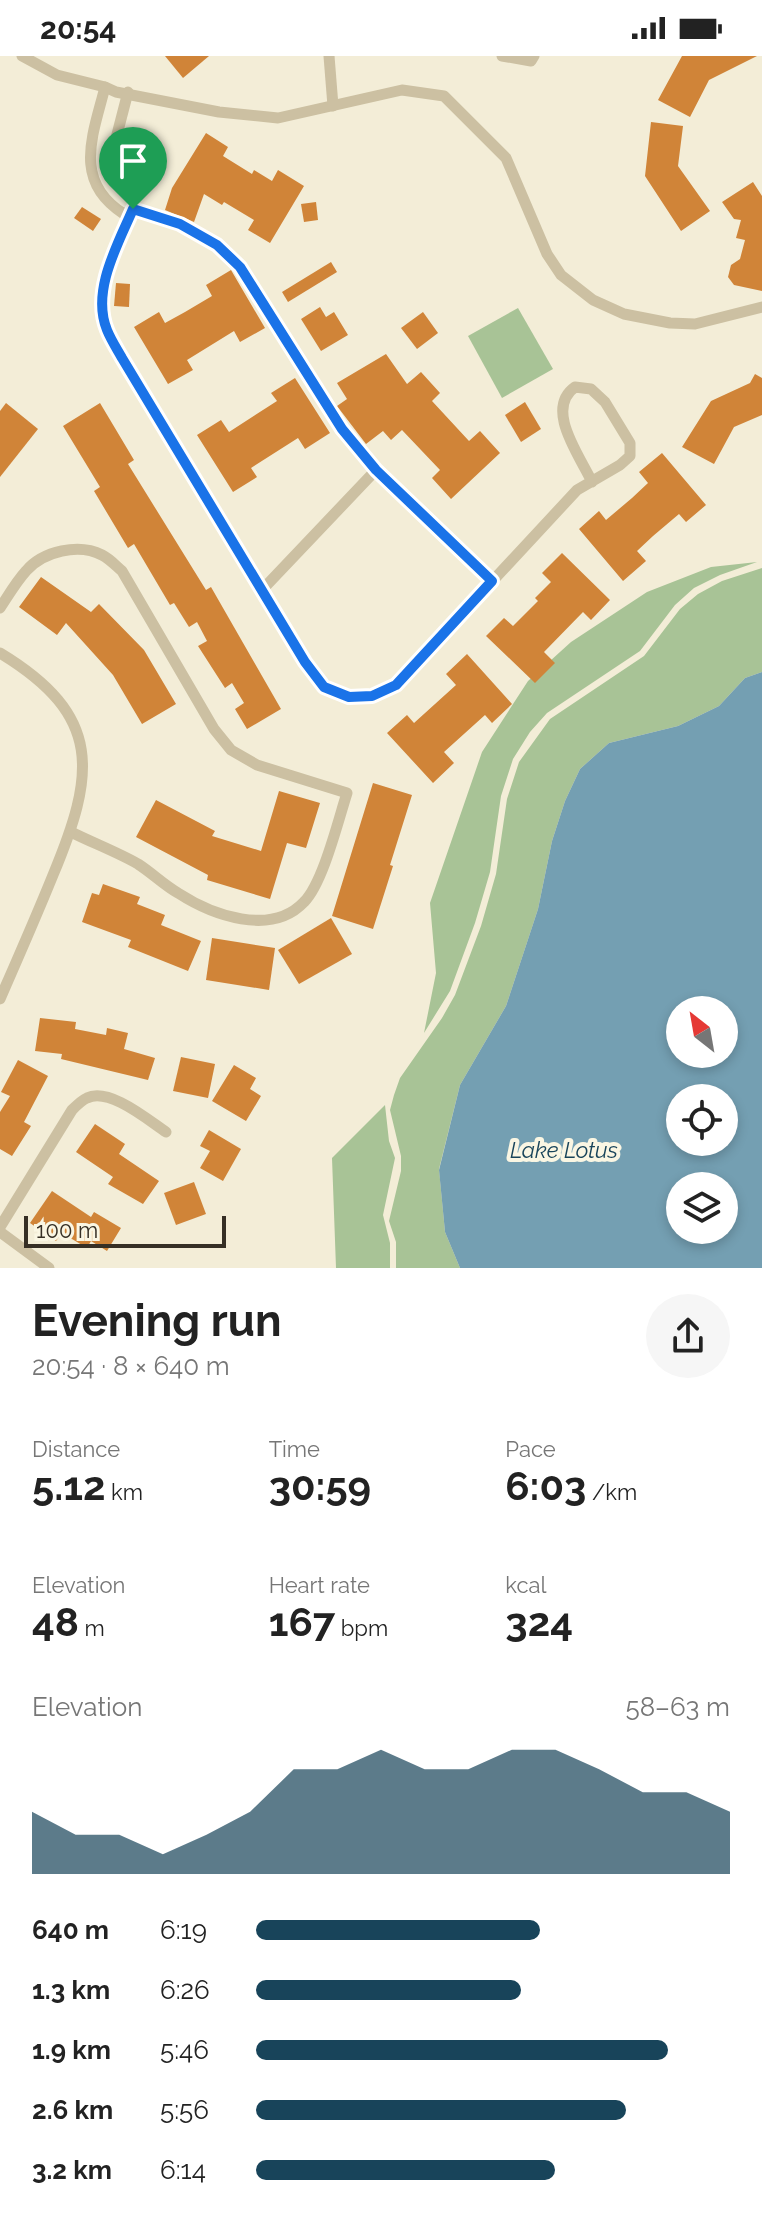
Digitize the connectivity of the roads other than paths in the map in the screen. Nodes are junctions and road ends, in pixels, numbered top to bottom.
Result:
1 (22, 56) edge
2 (329, 56) edge
3 (502, 56) edge
4 (534, 56) edge
5 (105, 87) junction
6 (128, 92) junction
7 (333, 106) junction
8 (133, 209) junction
9 (762, 307) edge
10 (376, 470) junction
11 (592, 482) junction
12 (492, 581) junction
13 (262, 590) junction
14 (0, 608) edge
15 (0, 653) edge
16 (71, 832) junction
17 (0, 999) edge
18 (166, 1132) dead end
19 (0, 1229) edge
20 (49, 1268) edge

1 - 5 street
2 - 7 street
3 - 4 street
5 - 6 street
5 - 8 street
6 - 7 street
6 - 8 street
7 - 9 street
8 - 10 street
8 - 13 street
10 - 12 street
10 - 13 street
11 - 11 street
11 - 12 street
12 - 13 street
14 - 16 street
15 - 16 street
16 - 17 street
18 - 19 street
19 - 20 street

